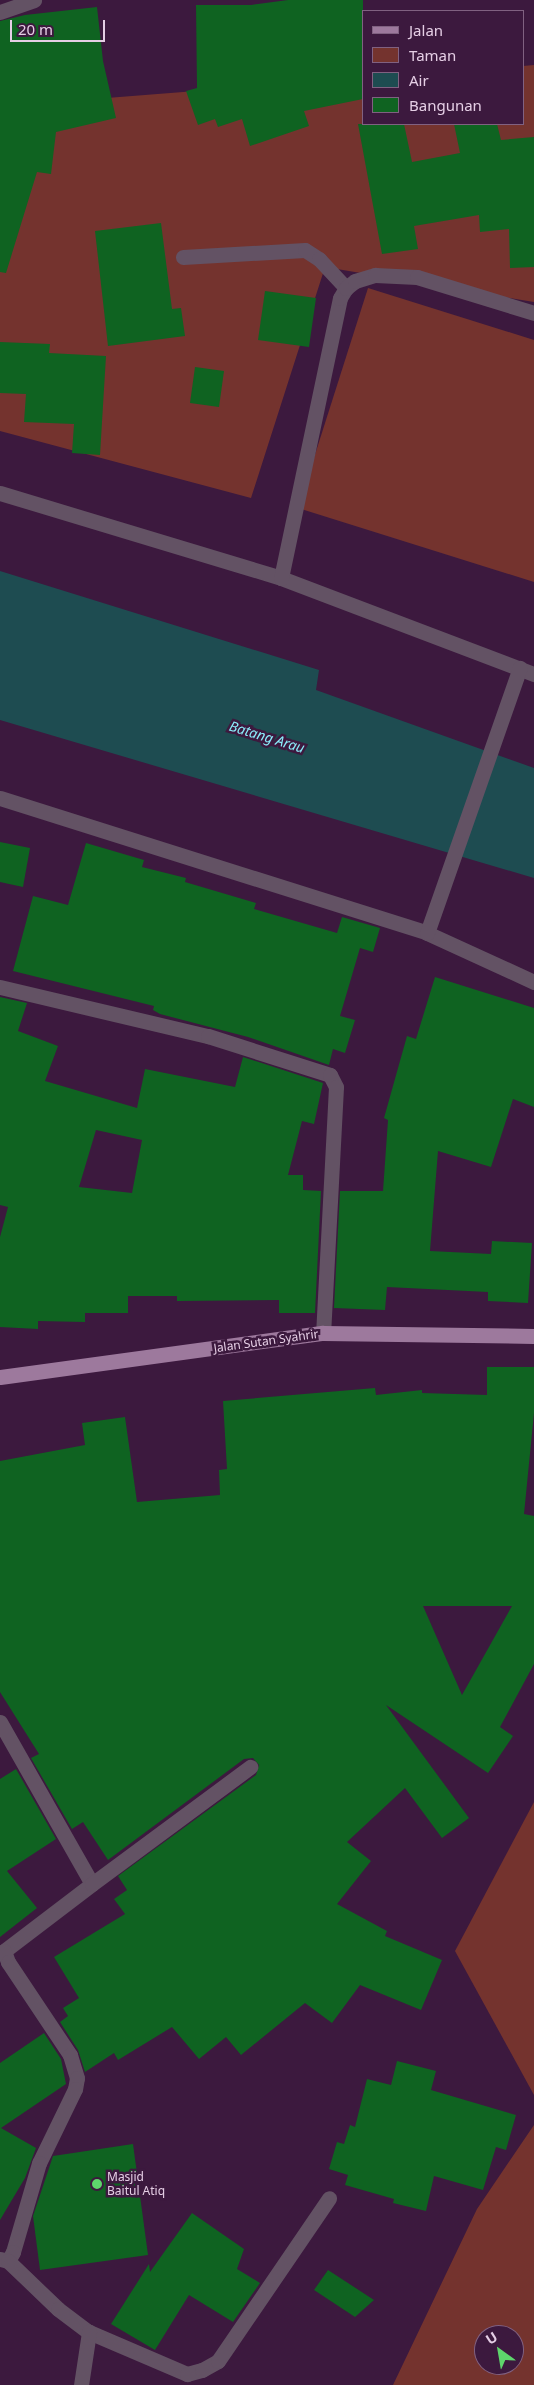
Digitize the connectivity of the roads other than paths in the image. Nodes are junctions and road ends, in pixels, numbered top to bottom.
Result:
1 (34, 0) edge
2 (0, 12) edge
3 (182, 257) dead end
4 (346, 288) junction
5 (534, 313) edge
6 (0, 493) edge
7 (281, 578) junction
8 (527, 671) edge
9 (0, 798) edge
10 (427, 933) junction
11 (534, 982) edge
12 (0, 987) edge
13 (323, 1333) junction
14 (534, 1336) edge
15 (0, 1377) edge
16 (0, 1722) edge
17 (250, 1767) dead end
18 (92, 1884) junction
19 (329, 2198) dead end
20 (4, 2260) edge
21 (89, 2332) junction
22 (81, 2385) edge

1 - 2 street
3 - 4 street
4 - 5 street
4 - 7 street
6 - 7 street
7 - 8 street
8 - 10 street
9 - 10 street
10 - 11 street
12 - 13 street
13 - 14 main road, Jalan Sutan Syahrir
13 - 15 main road, Jalan Sutan Syahrir
16 - 18 street
17 - 18 street
18 - 20 street
19 - 21 street
20 - 21 street
21 - 22 street

